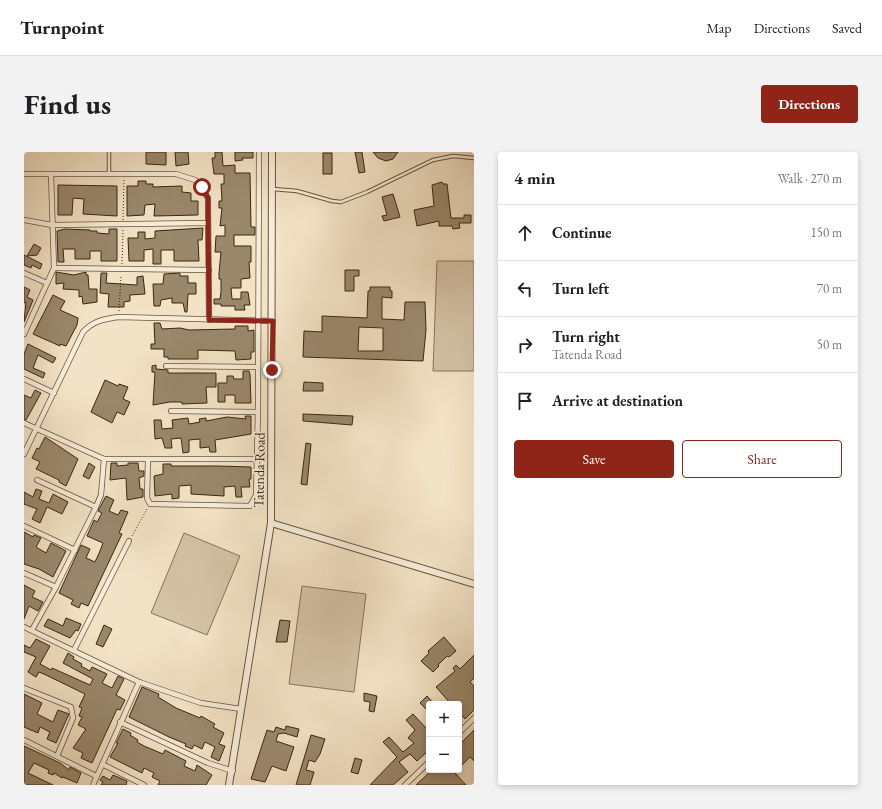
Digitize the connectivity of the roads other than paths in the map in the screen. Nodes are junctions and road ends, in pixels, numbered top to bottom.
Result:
1 (110, 152) edge
2 (259, 152) edge
3 (272, 152) edge
4 (474, 158) edge
5 (24, 174) edge
6 (51, 174) junction
7 (109, 174) junction
8 (273, 189) junction
9 (24, 220) edge
10 (208, 223) junction
11 (52, 225) junction
12 (54, 268) junction
13 (209, 270) junction
14 (24, 273) edge
15 (47, 283) junction
16 (209, 320) junction
17 (258, 320) junction
18 (273, 321) junction
19 (24, 334) edge
20 (166, 366) dead end
21 (258, 367) junction
22 (24, 380) edge
23 (54, 393) junction
24 (171, 411) dead end
25 (258, 412) junction
26 (24, 423) edge
27 (37, 429) junction
28 (24, 454) edge
29 (104, 459) junction
30 (148, 459) junction
31 (258, 459) junction
32 (37, 480) dead end
33 (96, 508) junction
34 (271, 523) junction
35 (24, 526) edge
36 (129, 541) road end
37 (75, 550) junction
38 (24, 573) edge
39 (474, 584) edge
40 (56, 586) junction
41 (24, 627) edge
42 (32, 630) junction
43 (74, 650) junction
44 (139, 682) junction
45 (24, 688) edge
46 (241, 709) junction
47 (474, 718) edge
48 (120, 722) junction
49 (462, 730) edge
50 (24, 740) edge
51 (57, 756) junction
52 (102, 764) junction
53 (426, 765) edge
54 (232, 771) junction
55 (96, 776) junction
56 (92, 785) edge
57 (144, 785) edge
58 (229, 785) edge
59 (405, 785) edge

1 - 7 lane
2 - 17 street
3 - 8 street, Tatenda Road
4 - 8 lane
5 - 6 street
6 - 7 street
6 - 11 street
7 - 10 street
8 - 18 street, Tatenda Road
9 - 11 street
10 - 11 street
10 - 13 street
11 - 12 street
12 - 13 street
12 - 15 street
13 - 16 street
14 - 15 street
15 - 19 street
16 - 17 street
16 - 23 street
17 - 18 street
17 - 21 street
18 - 34 street, Tatenda Road
20 - 21 street
21 - 25 street
22 - 23 street
23 - 27 street
24 - 25 street
25 - 31 street
26 - 27 street
27 - 28 street
27 - 29 street
29 - 30 street
29 - 33 street
30 - 31 street
30 - 31 street
32 - 33 street
33 - 37 street
34 - 39 street
34 - 46 street, Tatenda Road
35 - 37 street
36 - 43 street
37 - 40 street
38 - 40 street
40 - 42 street
41 - 42 street
42 - 43 street
43 - 44 street
44 - 46 street
44 - 48 street
45 - 51 street
46 - 54 street, Tatenda Road
47 - 49 street
48 - 52 street
48 - 54 street
50 - 51 street
51 - 55 street
52 - 55 street
52 - 57 street
53 - 59 street
54 - 58 street, Tatenda Road
55 - 56 street

